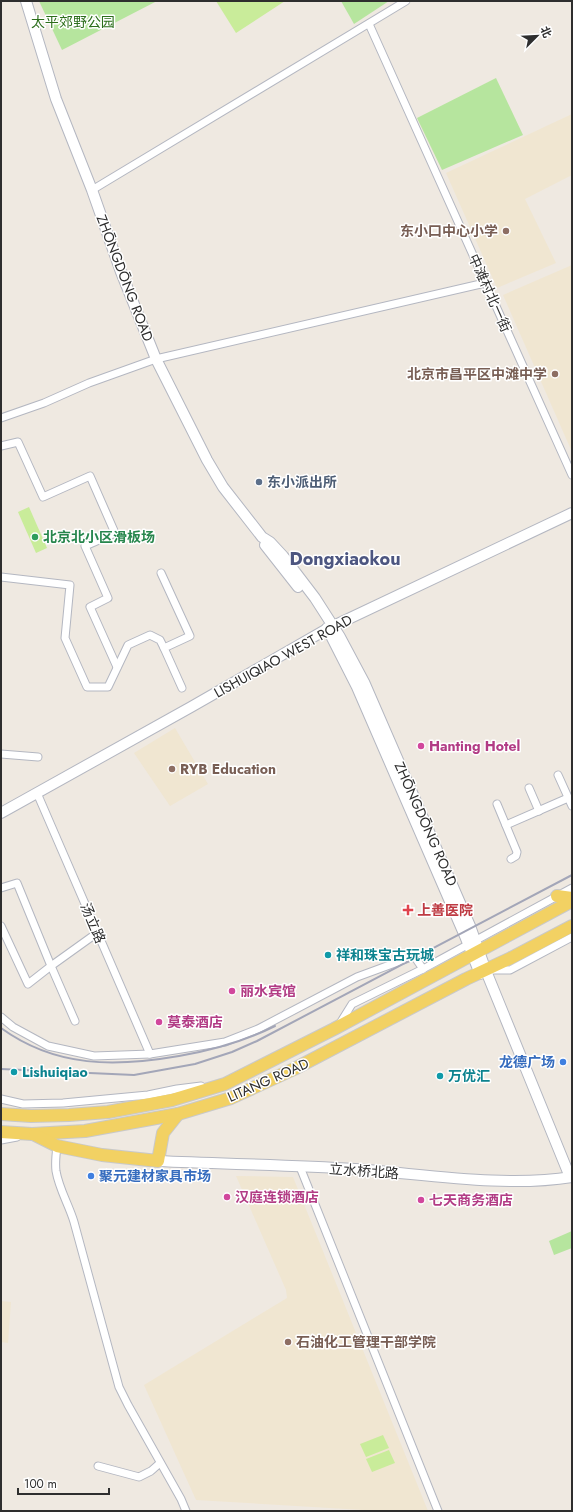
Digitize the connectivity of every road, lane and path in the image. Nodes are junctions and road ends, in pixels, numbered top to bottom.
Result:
1 (26, 1) edge
2 (406, 1) edge
3 (369, 24) junction
4 (92, 190) junction
5 (486, 283) junction
6 (156, 359) junction
7 (1, 418) edge
8 (1, 446) edge
9 (572, 475) edge
10 (572, 513) edge
11 (161, 573) dead end
12 (1, 577) edge
13 (330, 627) junction
14 (164, 648) junction
15 (117, 668) junction
16 (182, 688) dead end
17 (1, 754) edge
18 (38, 756) dead end
19 (558, 775) dead end
20 (530, 788) dead end
21 (37, 793) junction
22 (568, 798) junction
23 (497, 804) dead end
24 (572, 806) edge
25 (539, 810) junction
26 (1, 813) edge
27 (506, 825) junction
28 (511, 859) dead end
29 (1, 888) edge
30 (572, 888) edge
31 (557, 896) junction
32 (572, 898) edge
33 (572, 901) edge
34 (1, 926) edge
35 (572, 926) edge
36 (97, 933) junction
37 (572, 937) edge
38 (474, 948) junction
39 (51, 966) junction
40 (423, 969) junction
41 (483, 972) junction
42 (1, 1017) edge
43 (75, 1021) dead end
44 (338, 1027) junction
45 (150, 1054) junction
46 (225, 1084) junction
47 (1, 1100) edge
48 (1, 1114) edge
49 (178, 1114) junction
50 (1, 1132) edge
51 (32, 1134) junction
52 (1, 1140) edge
53 (57, 1146) junction
54 (158, 1161) junction
55 (300, 1167) junction
56 (570, 1177) edge
57 (160, 1463) junction
58 (98, 1466) dead end
59 (186, 1511) edge
60 (438, 1511) edge

1 - 4 street, ZHŌNGDŌNG ROAD
2 - 3 street
3 - 4 street
3 - 5 street, 中滩村北一街
4 - 6 street, ZHŌNGDŌNG ROAD
5 - 6 street
5 - 9 street, 中滩村北一街
6 - 7 street
6 - 13 street, ZHŌNGDŌNG ROAD
8 - 15 street
10 - 13 street, LISHUIQIAO WEST ROAD
11 - 14 street
12 - 15 street
13 - 21 street, LISHUIQIAO WEST ROAD
13 - 38 street, ZHŌNGDŌNG ROAD
14 - 15 street
14 - 16 street
17 - 18 street
19 - 22 street
20 - 25 street
21 - 26 street, LISHUIQIAO WEST ROAD
21 - 36 street, 汤立路
22 - 24 street
22 - 25 street
23 - 27 street
25 - 27 street
27 - 28 street
29 - 39 street
30 - 31 street, LITANG ROAD
31 - 32 main road
31 - 38 street, LITANG ROAD
33 - 38 main road, LITANG ROAD
34 - 39 street
35 - 41 main road, LITANG ROAD
36 - 39 street
36 - 45 street, 汤立路
37 - 41 street, LITANG ROAD
38 - 40 street, LITANG ROAD
38 - 41 street, ZHŌNGDŌNG ROAD
38 - 44 main road, LITANG ROAD
39 - 43 street
40 - 44 street, LITANG ROAD
40 - 45 street
41 - 49 main road, LITANG ROAD
41 - 56 street, ZHŌNGDŌNG ROAD
42 - 45 street
44 - 46 main road, LITANG ROAD
46 - 47 street, LITANG ROAD
46 - 48 main road, LITANG ROAD
49 - 51 main road, LITANG ROAD
49 - 54 main road
50 - 51 main road, LITANG ROAD
51 - 52 street, LITANG ROAD
51 - 53 main road
53 - 54 main road
53 - 57 street
54 - 55 street, 立水桥北路
55 - 56 street, 立水桥北路
55 - 60 street
57 - 58 street
57 - 59 street

